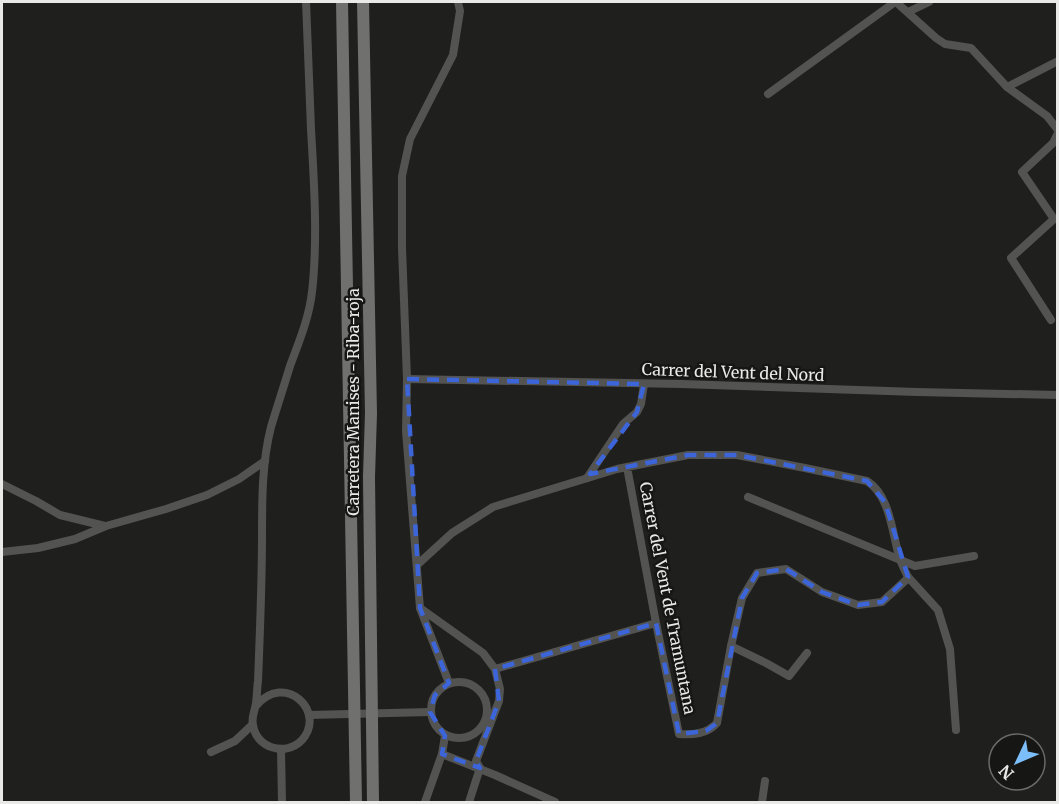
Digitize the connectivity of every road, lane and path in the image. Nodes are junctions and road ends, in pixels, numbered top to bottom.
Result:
1 (306, 2) edge
2 (342, 2) edge
3 (363, 2) edge
4 (458, 2) edge
5 (896, 2) edge
6 (929, 2) edge
7 (908, 12) junction
8 (1058, 61) edge
9 (1007, 87) junction
10 (768, 94) dead end
11 (1058, 131) edge
12 (1051, 320) dead end
13 (407, 379) junction
14 (644, 384) junction
15 (1058, 395) edge
16 (265, 461) junction
17 (627, 467) junction
18 (587, 478) junction
19 (2, 484) edge
20 (748, 497) dead end
21 (106, 526) junction
22 (2, 552) edge
23 (974, 556) dead end
24 (901, 560) junction
25 (417, 565) junction
26 (908, 577) junction
27 (420, 608) junction
28 (656, 623) junction
29 (731, 646) junction
30 (807, 653) dead end
31 (495, 669) junction
32 (449, 683) junction
33 (256, 706) junction
34 (430, 712) junction
35 (309, 716) junction
36 (252, 725) junction
37 (956, 730) dead end
38 (446, 736) junction
39 (281, 749) junction
40 (211, 752) dead end
41 (442, 754) junction
42 (480, 768) junction
43 (765, 781) dead end
44 (282, 802) edge
45 (356, 802) edge
46 (373, 802) edge
47 (424, 802) edge
48 (470, 802) edge
49 (555, 802) edge
50 (762, 802) edge

1 - 16 street
2 - 45 main road, Carretera Manises - Riba-roja
3 - 46 main road, Carretera Manises - Riba-roja
4 - 13 street
5 - 7 street
5 - 10 street
6 - 7 street
7 - 9 street
8 - 9 street
9 - 11 street
11 - 12 street
13 - 14 street, Carrer del Vent del Nord
13 - 25 street
14 - 15 street, Carrer del Vent del Nord
14 - 18 street
16 - 21 street
16 - 33 street
17 - 18 street
17 - 24 street
17 - 28 street, Carrer del Vent de Tramuntana
18 - 25 street
19 - 21 street
20 - 24 street
21 - 22 street
23 - 24 street
24 - 26 street
25 - 27 street
26 - 29 street
26 - 37 street
27 - 31 street
27 - 32 street
28 - 29 street, Carrer del Vent de Tramuntana
28 - 31 street
29 - 30 street
31 - 42 street
32 - 34 street
32 - 38 street
33 - 35 street
33 - 36 street
34 - 35 street
34 - 38 street
35 - 39 street
36 - 39 street
36 - 40 street
38 - 41 street
39 - 44 street
41 - 42 street
41 - 47 street
42 - 48 street
42 - 49 street
43 - 50 street

